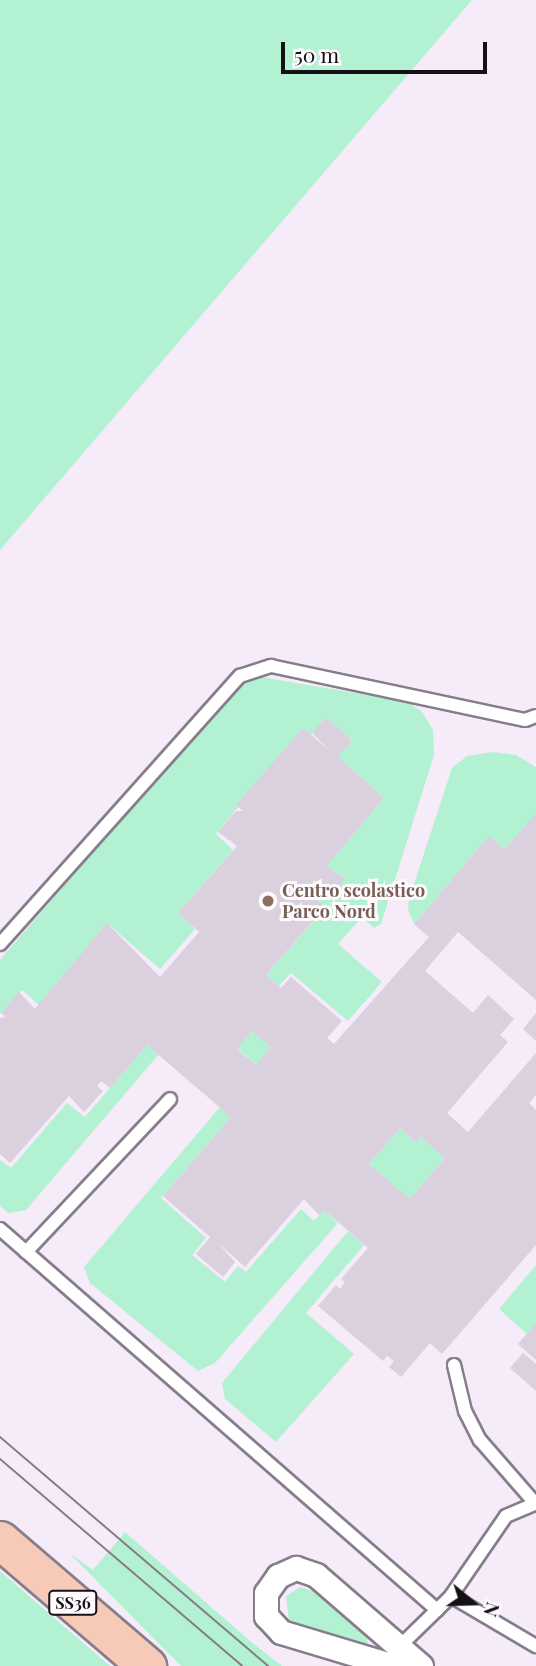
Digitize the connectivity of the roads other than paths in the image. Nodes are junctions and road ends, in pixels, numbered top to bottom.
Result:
1 (536, 716) edge
2 (0, 944) edge
3 (170, 1099) dead end
4 (0, 1230) edge
5 (26, 1252) junction
6 (454, 1365) dead end
7 (535, 1503) edge
8 (0, 1540) edge
9 (451, 1596) junction
10 (437, 1610) junction
11 (536, 1646) edge
12 (397, 1657) edge
13 (147, 1666) edge
14 (421, 1666) edge

1 - 2 lane
3 - 5 lane
4 - 5 lane
5 - 10 lane
6 - 7 lane
7 - 9 lane
8 - 13 main road, SS36
9 - 10 lane
9 - 11 lane
10 - 12 lane
12 - 12 street
12 - 14 street

